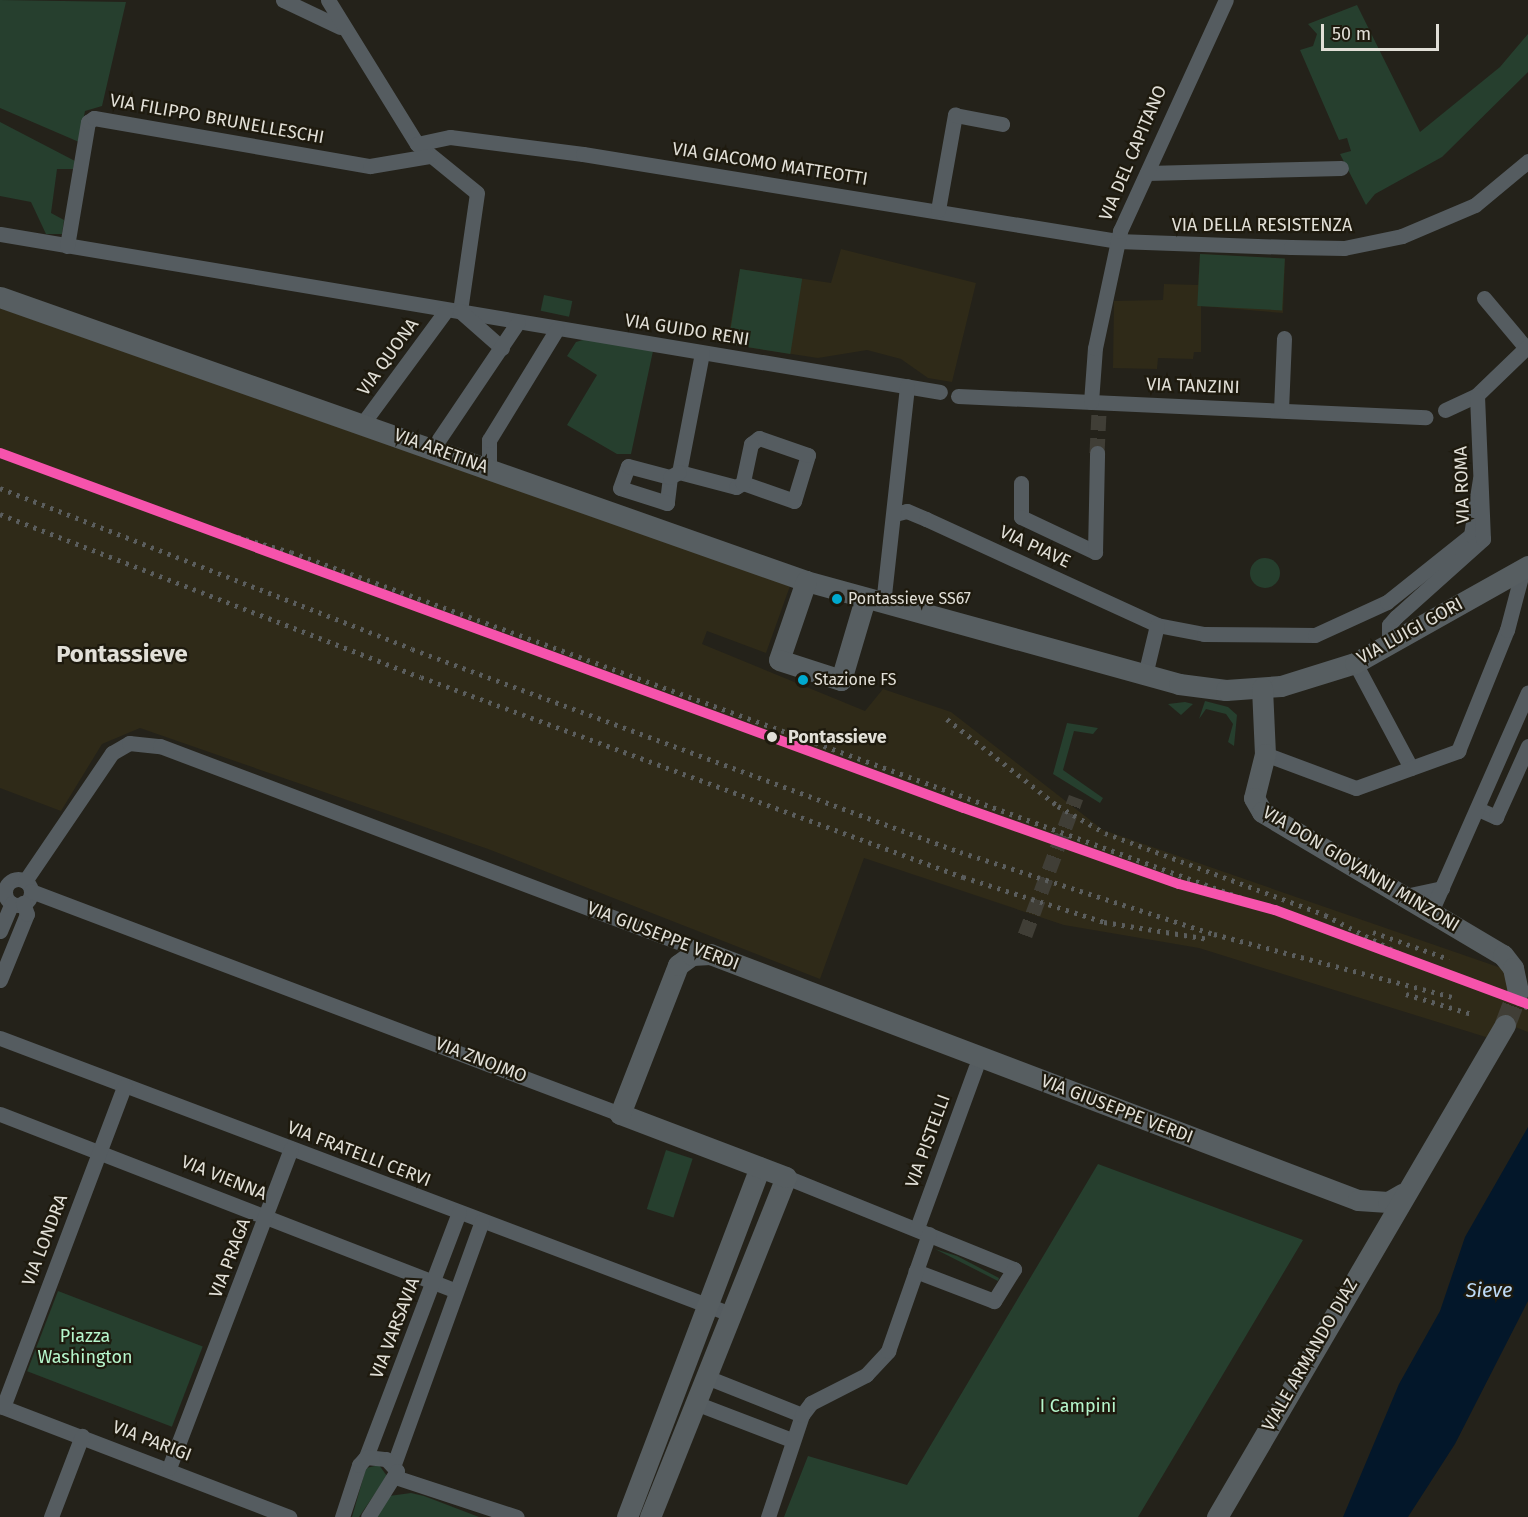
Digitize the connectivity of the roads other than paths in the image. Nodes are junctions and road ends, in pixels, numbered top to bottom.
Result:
1 (283, 0) edge
2 (328, 0) edge
3 (1226, 0) edge
4 (340, 27) junction
5 (1002, 124) dead end
6 (417, 144) junction
7 (429, 156) junction
8 (1528, 161) edge
9 (1341, 168) dead end
10 (1147, 173) junction
11 (938, 210) junction
12 (0, 234) edge
13 (1117, 241) junction
14 (68, 246) junction
15 (0, 297) edge
16 (1484, 298) dead end
17 (460, 311) junction
18 (444, 313) junction
19 (518, 322) junction
20 (557, 329) junction
21 (1284, 338) dead end
22 (1527, 347) edge
23 (502, 348) junction
24 (702, 353) junction
25 (908, 386) junction
26 (940, 392) dead end
27 (1477, 395) junction
28 (958, 396) dead end
29 (1097, 405) junction
30 (1281, 410) junction
31 (1444, 410) dead end
32 (1425, 417) dead end
33 (363, 423) junction
34 (433, 448) junction
35 (1097, 453) tunnel mouth
36 (489, 469) junction
37 (1480, 479) junction
38 (743, 483) junction
39 (1021, 483) dead end
40 (895, 514) junction
41 (1526, 567) edge
42 (806, 581) junction
43 (874, 601) junction
44 (1157, 625) junction
45 (1389, 642) junction
46 (1355, 663) junction
47 (1145, 675) junction
48 (1262, 687) junction
49 (1528, 692) edge
50 (1528, 746) edge
51 (1265, 754) junction
52 (1411, 768) junction
53 (1478, 809) junction
54 (1442, 888) junction
55 (13, 891) edge
56 (1405, 896) junction
57 (1431, 912) junction
58 (0, 931) edge
59 (670, 939) junction
60 (710, 954) junction
61 (678, 965) junction
62 (0, 980) edge
63 (1518, 991) tunnel mouth
64 (1505, 1025) tunnel mouth
65 (0, 1038) edge
66 (976, 1067) dead end
67 (124, 1086) junction
68 (0, 1114) edge
69 (620, 1114) junction
70 (291, 1149) junction
71 (100, 1150) junction
72 (760, 1167) junction
73 (786, 1177) junction
74 (1402, 1194) junction
75 (1358, 1200) junction
76 (459, 1212) junction
77 (267, 1216) junction
78 (482, 1221) junction
79 (923, 1231) junction
80 (1366, 1258) junction
81 (916, 1271) junction
82 (433, 1282) junction
83 (456, 1291) junction
84 (706, 1305) junction
85 (733, 1315) junction
86 (709, 1378) junction
87 (391, 1393) junction
88 (416, 1402) junction
89 (698, 1404) junction
90 (2, 1406) edge
91 (802, 1415) junction
92 (82, 1436) junction
93 (792, 1440) junction
94 (366, 1457) junction
95 (169, 1468) junction
96 (394, 1471) junction
97 (637, 1491) junction
98 (654, 1508) edge
99 (51, 1517) edge
100 (290, 1517) edge
101 (342, 1517) edge
102 (368, 1517) edge
103 (517, 1517) edge
104 (627, 1517) edge
105 (768, 1517) edge
106 (1217, 1517) edge

1 - 4 street
2 - 4 street
3 - 10 street, VIA DEL CAPITANO
4 - 6 street
5 - 11 street
6 - 7 street
6 - 11 street, VIA GIACOMO MATTEOTTI
7 - 14 street, VIA FILIPPO BRUNELLESCHI
7 - 17 street
8 - 13 street, VIA DELLA RESISTENZA
9 - 10 street
10 - 13 street, VIA DEL CAPITANO
11 - 13 street, VIA GIACOMO MATTEOTTI
12 - 14 street, VIA GUIDO RENI
13 - 29 street, VIA DEL CAPITANO
14 - 18 street, VIA GUIDO RENI
15 - 33 street, VIA ARETINA
16 - 22 street
17 - 18 street, VIA GUIDO RENI
17 - 19 street, VIA GUIDO RENI
17 - 23 street
18 - 33 street, VIA QUONA
19 - 20 street, VIA GUIDO RENI
19 - 23 street
20 - 24 street, VIA GUIDO RENI
20 - 36 street
21 - 30 street
22 - 27 street
23 - 34 street
24 - 25 street, VIA GUIDO RENI
24 - 38 street
25 - 26 street
25 - 40 street
27 - 31 street
27 - 37 street, VIA ROMA
28 - 29 street, VIA TANZINI
29 - 30 street, VIA TANZINI
30 - 32 street, VIA TANZINI
33 - 34 street, VIA ARETINA
34 - 36 street, VIA ARETINA
35 - 39 street
36 - 42 street, VIA ARETINA
37 - 44 street, VIA PIAVE
37 - 45 street, VIA ROMA
38 - 38 street
40 - 43 street
40 - 44 street, VIA PIAVE
41 - 45 street, VIA LUIGI GORI
41 - 52 street
42 - 43 street, VIA ARETINA
42 - 43 street
43 - 47 street, VIA ARETINA
44 - 47 street
45 - 46 street, VIA LUIGI GORI
46 - 48 street, VIA LUIGI GORI
46 - 52 street
47 - 48 street, VIA LUIGI GORI
48 - 51 street, VIA DON GIOVANNI MINZONI
49 - 53 street
50 - 53 street
51 - 52 street
51 - 56 street, VIA DON GIOVANNI MINZONI
53 - 54 street
54 - 56 street
54 - 57 street
55 - 58 street, VIA GIUSEPPE VERDI
55 - 59 street, VIA GIUSEPPE VERDI
55 - 62 street
55 - 69 street, VIA ZNOJMO
56 - 57 street, VIA DON GIOVANNI MINZONI
57 - 63 street, VIA DON GIOVANNI MINZONI
59 - 60 street, VIA GIUSEPPE VERDI
59 - 61 street
60 - 61 street
60 - 75 street, VIA GIUSEPPE VERDI
61 - 69 street
64 - 74 street
65 - 67 street, VIA FRATELLI CERVI
66 - 79 street, VIA PISTELLI
67 - 70 street, VIA FRATELLI CERVI
67 - 71 street, VIA LONDRA
68 - 71 street, VIA VIENNA
69 - 72 street, VIA ZNOJMO
70 - 76 street, VIA FRATELLI CERVI
70 - 77 street, VIA PRAGA
71 - 77 street, VIA VIENNA
71 - 90 street, VIA LONDRA
72 - 73 street, VIA ZNOJMO
72 - 84 street
73 - 79 street, VIA ZNOJMO
73 - 85 street
74 - 75 street, VIA GIUSEPPE VERDI
74 - 80 street, VIALE ARMANDO DIAZ
75 - 80 street
76 - 78 street, VIA FRATELLI CERVI
76 - 82 street, VIA VARSAVIA
77 - 82 street, VIA VIENNA
77 - 95 street, VIA PRAGA
78 - 83 street
78 - 84 street, VIA FRATELLI CERVI
79 - 81 street, VIA PISTELLI
79 - 81 street, VIA ZNOJMO
80 - 106 street, VIALE ARMANDO DIAZ
81 - 91 street, VIA PISTELLI
82 - 83 street, VIA VIENNA
82 - 87 street, VIA VARSAVIA
83 - 88 street
84 - 85 street, VIA FRATELLI CERVI
84 - 97 street
85 - 86 street
86 - 89 street
86 - 91 street
87 - 88 street
87 - 94 street, VIA VARSAVIA
88 - 96 street
89 - 93 street
89 - 98 street
90 - 92 street, VIA PARIGI
91 - 93 street
92 - 95 street, VIA PARIGI
92 - 99 street
93 - 105 street
94 - 96 street
94 - 101 street, VIA VARSAVIA
95 - 100 street, VIA PARIGI
96 - 102 street
96 - 103 street
97 - 98 street
97 - 104 street

